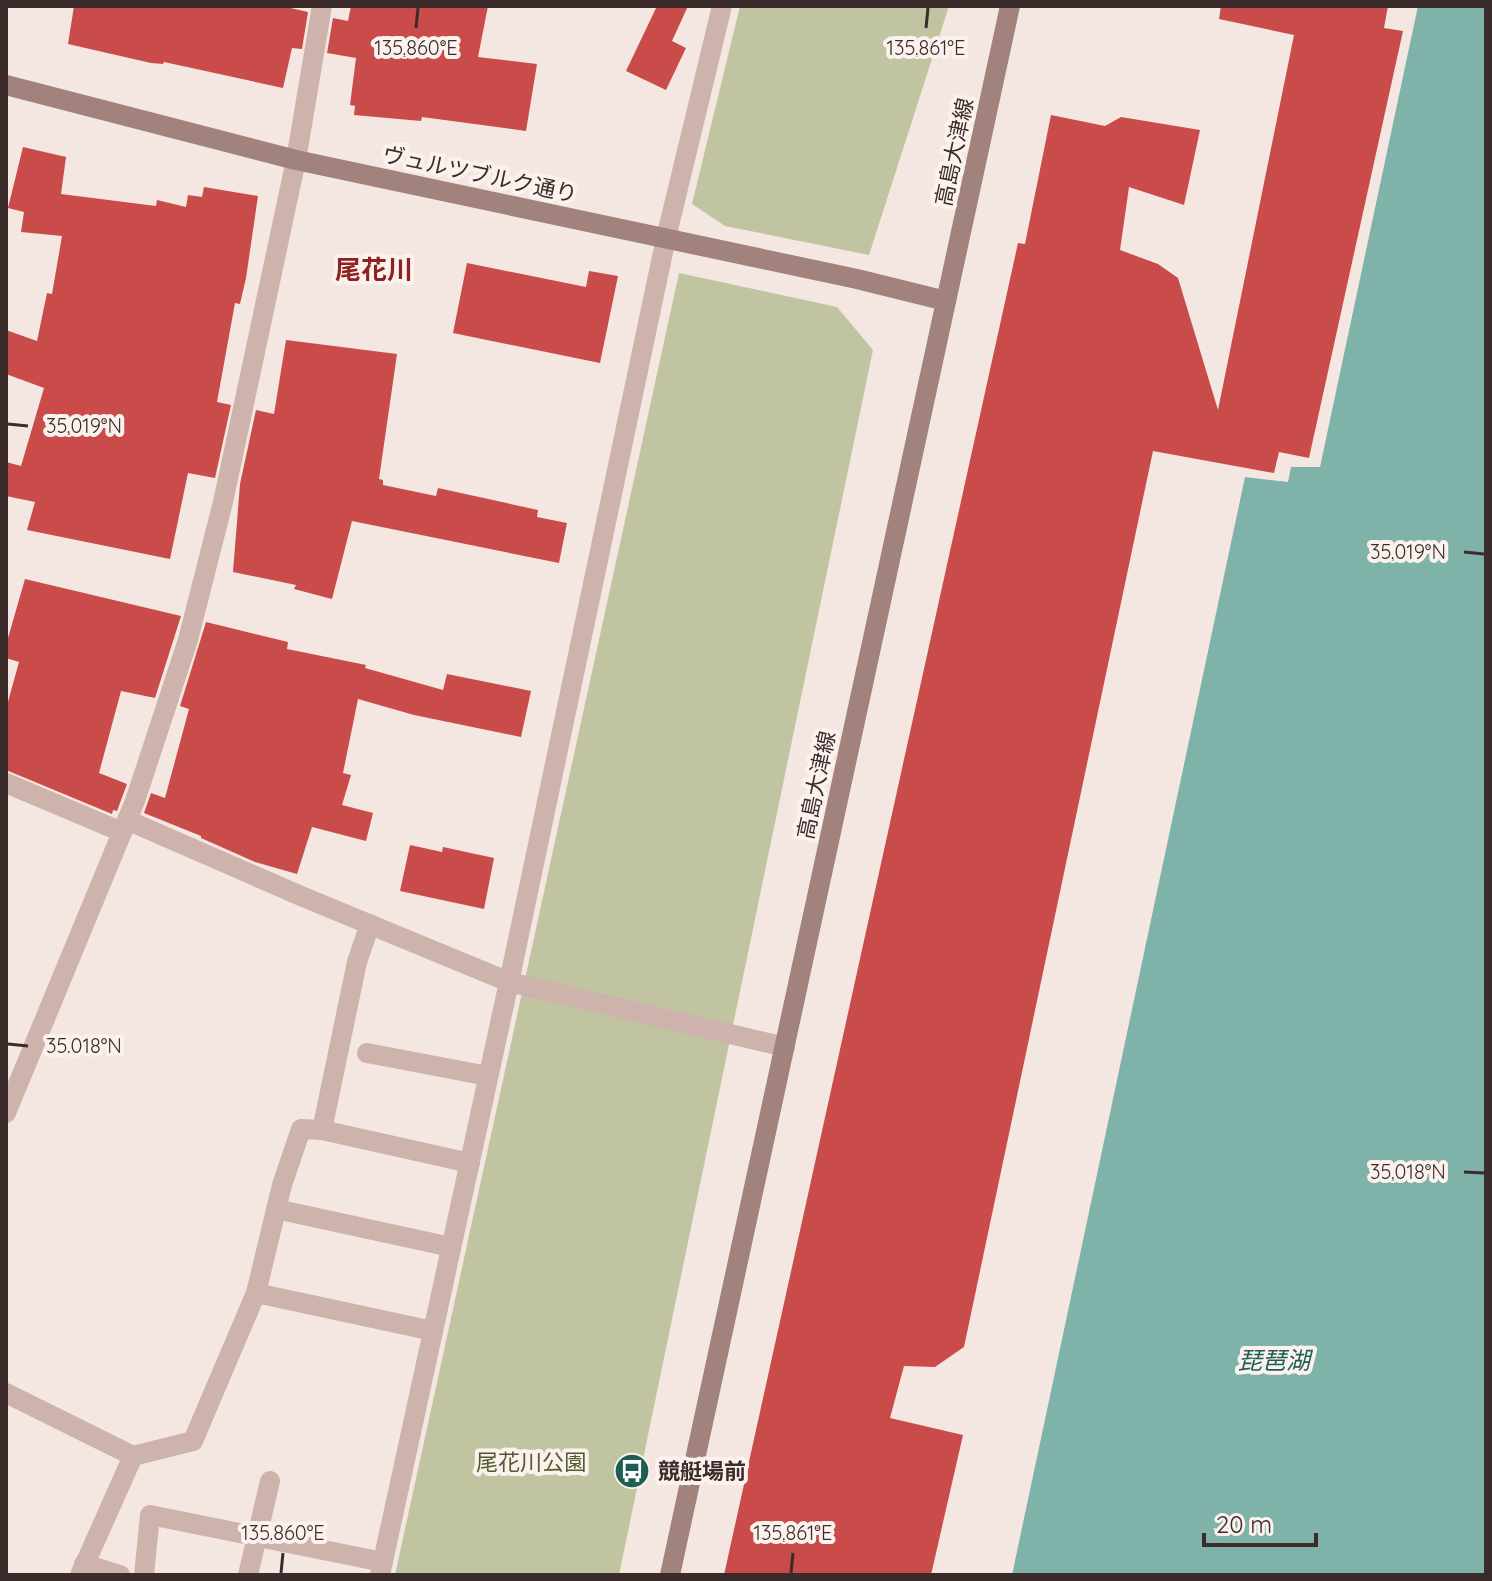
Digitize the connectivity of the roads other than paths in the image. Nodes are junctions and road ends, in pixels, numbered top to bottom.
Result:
1 (322, 6) edge
2 (722, 6) edge
3 (1010, 6) edge
4 (6, 85) edge
5 (296, 160) junction
6 (666, 238) junction
7 (946, 301) junction
8 (6, 783) edge
9 (125, 826) junction
10 (370, 924) junction
11 (509, 982) junction
12 (785, 1047) junction
13 (367, 1053) dead end
14 (488, 1076) junction
15 (6, 1113) edge
16 (322, 1130) junction
17 (470, 1163) junction
18 (276, 1209) junction
19 (451, 1247) junction
20 (256, 1293) junction
21 (433, 1331) junction
22 (6, 1393) edge
23 (133, 1456) junction
24 (270, 1481) dead end
25 (257, 1537) junction
26 (381, 1569) edge
27 (82, 1570) edge
28 (120, 1575) edge
29 (144, 1575) edge
30 (248, 1575) edge
31 (670, 1575) edge

1 - 5 street
2 - 6 street
3 - 7 main road, 高島大津線
4 - 5 main road, ヴュルツブルク通り
5 - 6 main road, ヴュルツブルク通り
5 - 9 street
6 - 7 main road, ヴュルツブルク通り
6 - 11 street
7 - 12 main road, 高島大津線
8 - 9 street
9 - 10 street
9 - 15 street
10 - 11 street
10 - 16 street
11 - 12 street
11 - 14 street
12 - 31 main road, 高島大津線
13 - 14 street
14 - 17 street
16 - 17 street
16 - 18 street
17 - 19 street
18 - 19 street
18 - 20 street
19 - 21 street
20 - 21 street
20 - 23 street
21 - 26 street
22 - 23 street
23 - 27 street
24 - 25 street
25 - 26 street
25 - 29 street
25 - 30 street
27 - 28 street

